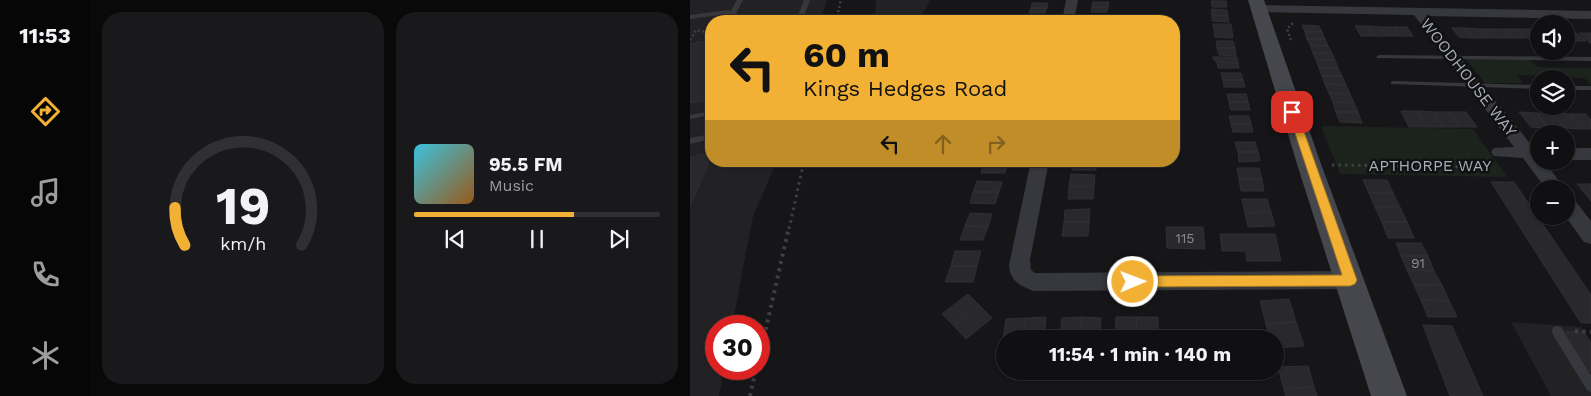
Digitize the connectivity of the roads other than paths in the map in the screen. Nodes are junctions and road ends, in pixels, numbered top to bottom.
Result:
1 (740, 0) edge
2 (807, 0) edge
3 (1072, 0) edge
4 (1257, 5) edge
5 (1418, 12) junction
6 (733, 13) junction
7 (738, 15) edge
8 (801, 15) edge
9 (1069, 15) edge
10 (1591, 15) edge
11 (690, 16) edge
12 (1379, 57) dead end
13 (1453, 57) junction
14 (1591, 59) edge
15 (1393, 82) dead end
16 (1476, 86) junction
17 (1530, 87) edge
18 (1575, 88) edge
19 (1591, 88) edge
20 (705, 114) edge
21 (690, 117) edge
22 (705, 138) edge
23 (690, 141) edge
24 (1530, 148) edge
25 (1500, 152) road end
26 (1530, 153) edge
27 (1575, 154) edge
28 (1591, 154) edge
29 (1039, 167) edge
30 (1575, 215) edge
31 (1591, 236) edge
32 (1350, 280) junction
33 (1557, 331) dead end
34 (1591, 386) edge
35 (1389, 396) edge

1 - 6 lane
2 - 8 lane
3 - 9 street
4 - 5 street
4 - 32 street
5 - 10 street
5 - 13 street, WOODHOUSE WAY
6 - 7 lane
6 - 11 lane
12 - 13 lane
13 - 14 lane
13 - 16 street, WOODHOUSE WAY
15 - 16 lane
16 - 17 lane
16 - 24 street, WOODHOUSE WAY
18 - 19 lane
20 - 21 lane
22 - 23 lane
25 - 26 street, APTHORPE WAY
27 - 28 street
29 - 32 street
30 - 31 street
32 - 35 street
33 - 34 lane

